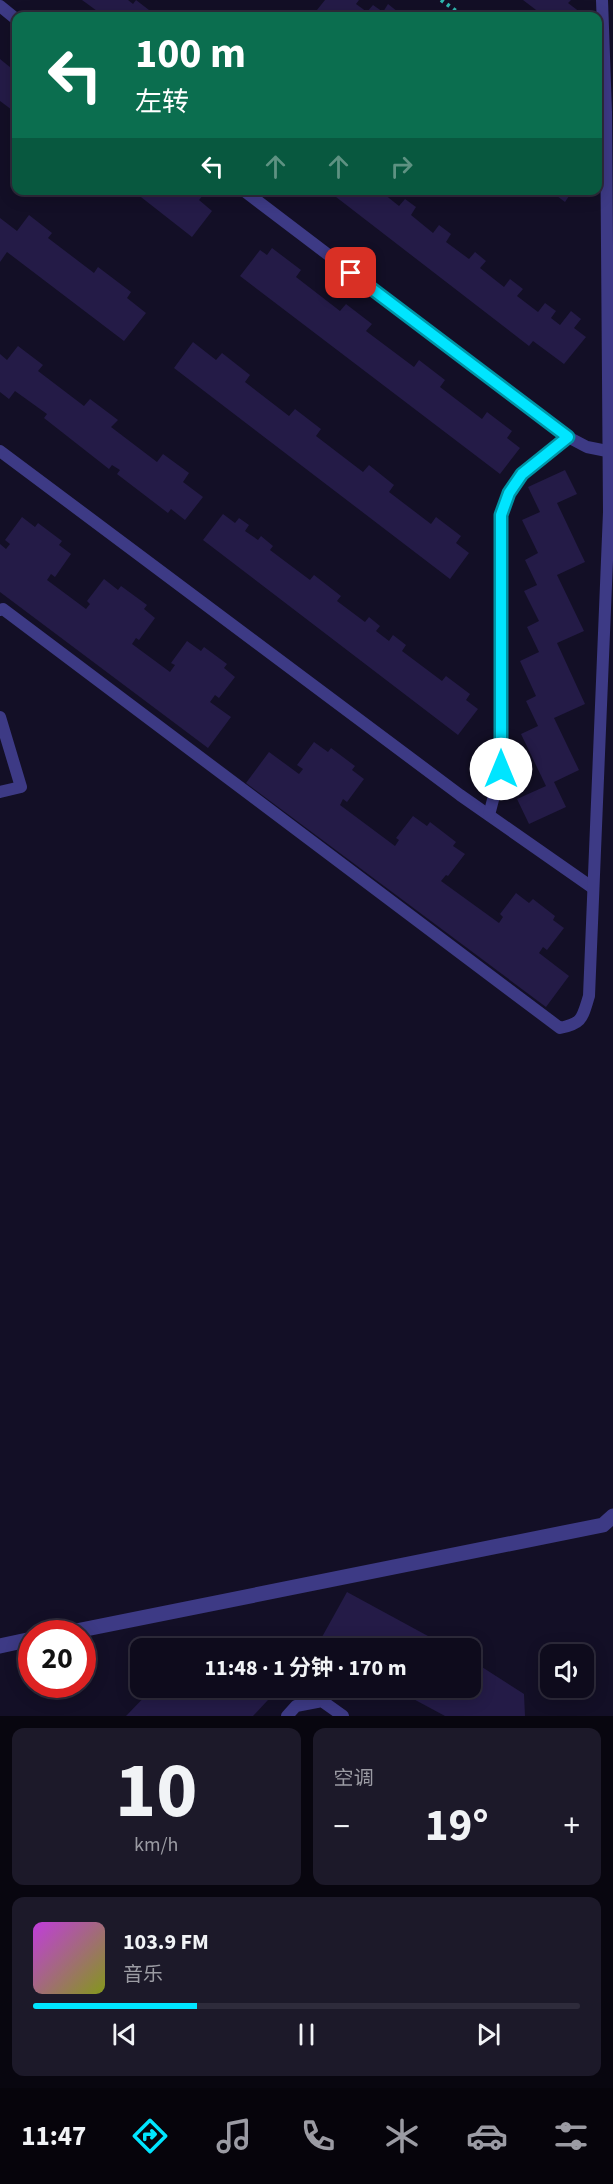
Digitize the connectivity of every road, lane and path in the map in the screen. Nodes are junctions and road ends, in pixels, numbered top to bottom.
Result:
1 (441, 0) edge
2 (602, 0) edge
3 (0, 6) edge
4 (458, 12) edge
5 (12, 16) edge
6 (250, 195) edge
7 (568, 437) junction
8 (0, 451) edge
9 (607, 451) junction
10 (0, 610) edge
11 (0, 717) edge
12 (0, 792) edge
13 (489, 815) junction
14 (593, 888) junction
15 (613, 1516) edge
16 (96, 1627) edge
17 (18, 1643) edge
18 (0, 1646) edge
19 (287, 1716) edge
20 (343, 1716) edge

1 - 4 path
2 - 9 lane
3 - 5 lane
6 - 7 lane
7 - 9 lane
7 - 13 lane
8 - 13 lane
9 - 14 lane
10 - 14 lane
11 - 12 lane
13 - 14 lane
15 - 16 street
17 - 18 street
19 - 20 lane

